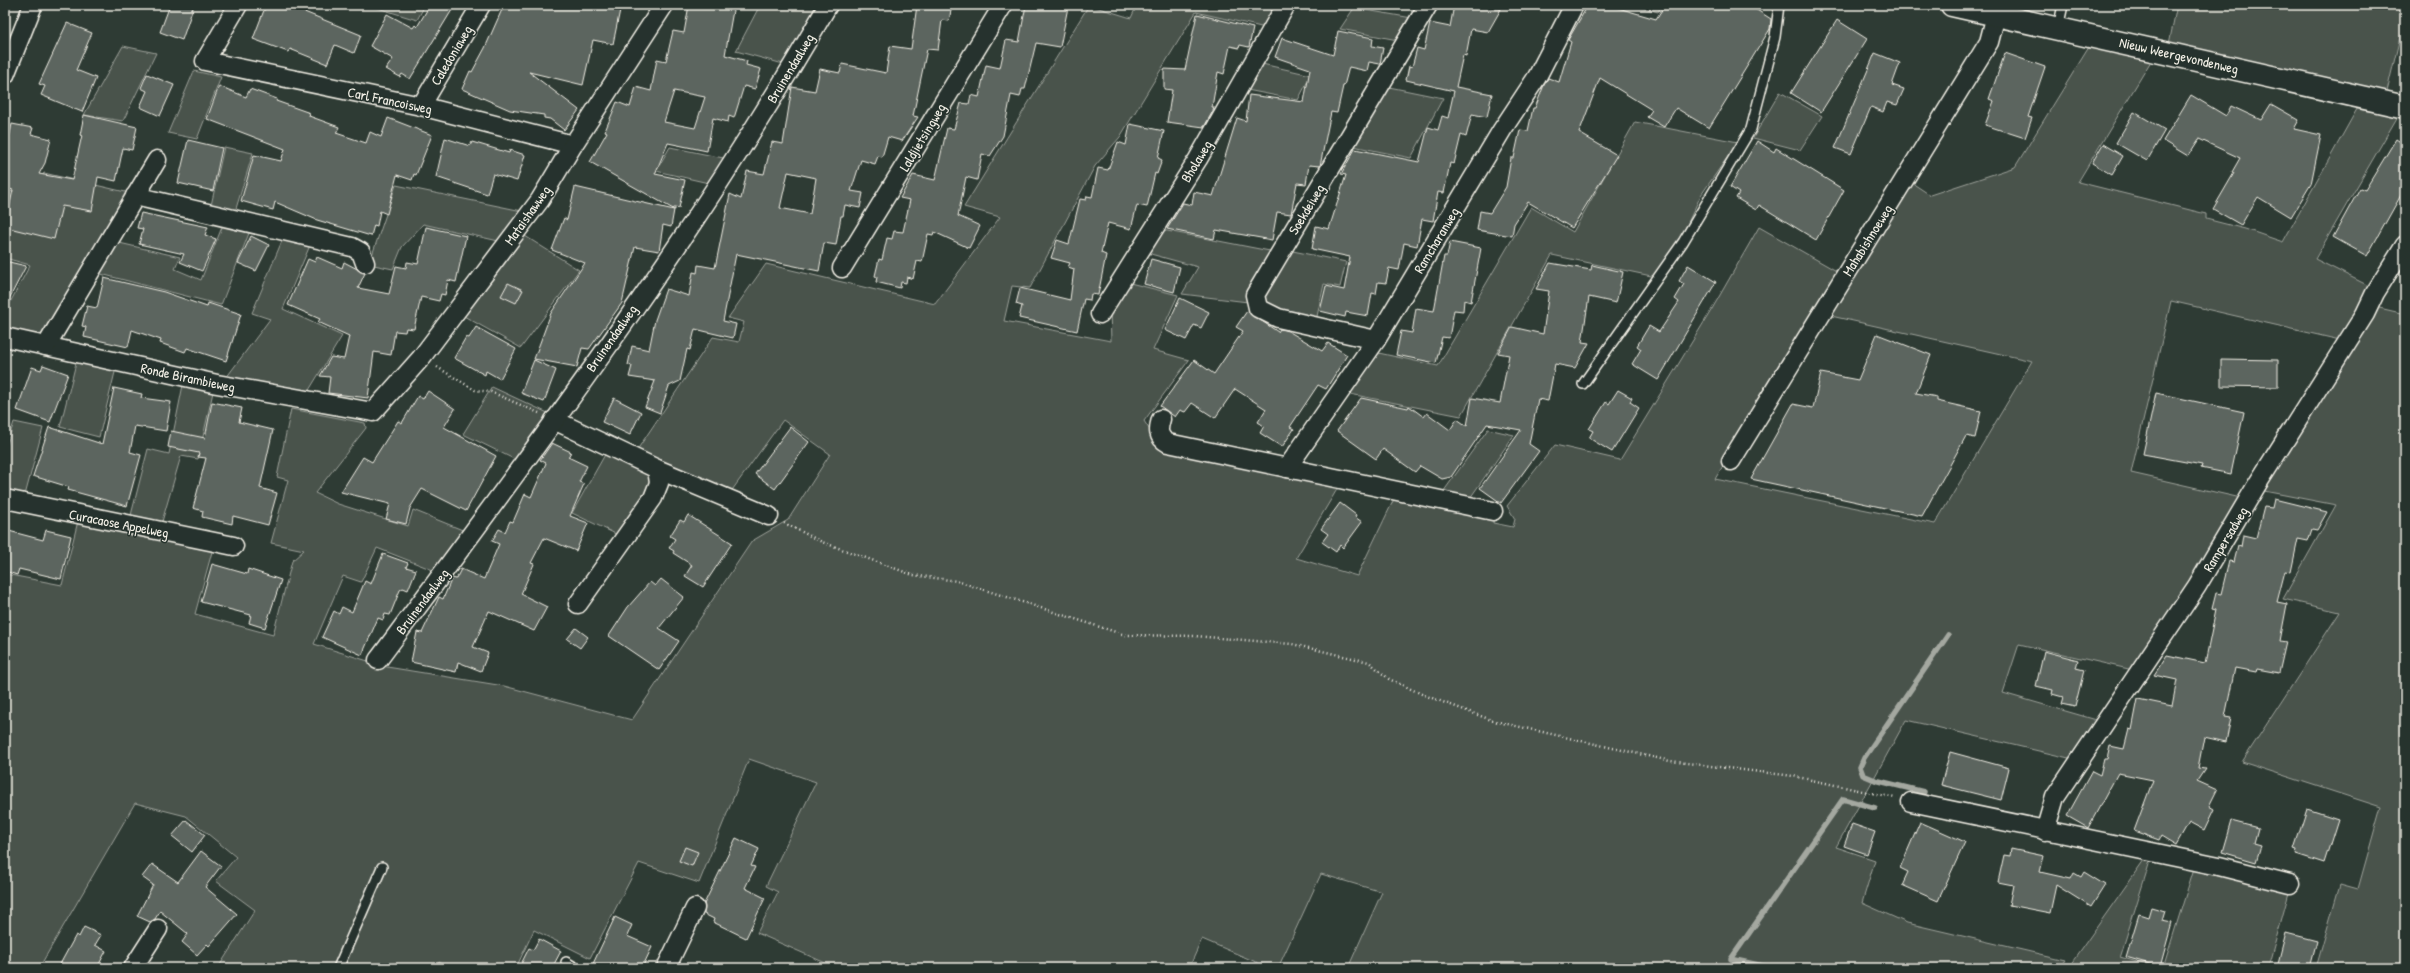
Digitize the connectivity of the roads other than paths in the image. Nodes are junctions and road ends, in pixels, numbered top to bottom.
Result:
1 (33, 5) edge
2 (238, 5) edge
3 (481, 5) edge
4 (664, 5) edge
5 (828, 5) edge
6 (1003, 5) edge
7 (1286, 5) edge
8 (1428, 5) edge
9 (1574, 5) edge
10 (1779, 5) edge
11 (1952, 5) edge
12 (2063, 5) edge
13 (1996, 15) junction
14 (2058, 28) junction
15 (5, 74) edge
16 (421, 106) junction
17 (2405, 106) edge
18 (573, 144) junction
19 (157, 160) dead end
20 (135, 196) junction
21 (2405, 245) edge
22 (365, 263) dead end
23 (842, 268) dead end
24 (1100, 314) dead end
25 (5, 337) edge
26 (1376, 340) junction
27 (46, 346) junction
28 (1583, 384) dead end
29 (373, 412) joint
30 (1161, 419) dead end
31 (554, 420) junction
32 (1731, 462) dead end
33 (1287, 468) junction
34 (657, 469) junction
35 (5, 499) edge
36 (1493, 511) dead end
37 (769, 516) road end
38 (234, 546) dead end
39 (578, 604) dead end
40 (378, 660) dead end
41 (1911, 802) road end
42 (2045, 831) junction
43 (382, 867) dead end
44 (2290, 884) dead end
45 (695, 908) dead end
46 (158, 929) dead end
47 (566, 962) dead end
48 (133, 968) edge
49 (338, 968) edge
50 (576, 968) edge
51 (666, 968) edge

1 - 15 street
2 - 16 street, Carl Francoisweg
3 - 16 street, Caledoniaweg
4 - 18 street, Mataishawweg
5 - 31 street, Bruinendaalweg
6 - 23 street, Laldjietsingweg
7 - 24 street, Bholaweg
8 - 26 street, Soekdeiweg
9 - 26 street, Ramcharanweg
10 - 28 lane
11 - 13 street, Nieuw Weergevondenweg
12 - 14 lane
13 - 14 street, Nieuw Weergevondenweg
13 - 32 street, Mahabishnoeweg
14 - 17 street, Nieuw Weergevondenweg
16 - 18 street, Carl Francoisweg
18 - 29 street, Mataishawweg
19 - 20 street
20 - 22 street
20 - 27 street
21 - 42 street, Rampersadweg
25 - 27 street, Ronde Birambieweg
26 - 33 street, Ramcharanweg
27 - 29 street, Ronde Birambieweg
30 - 33 street
31 - 34 street
31 - 40 street, Bruinendaalweg
33 - 36 street
34 - 37 street
34 - 39 street
35 - 38 street, Curacaose Appelweg
41 - 42 street
42 - 44 street
43 - 49 lane
45 - 51 street
46 - 48 street
47 - 50 lane

